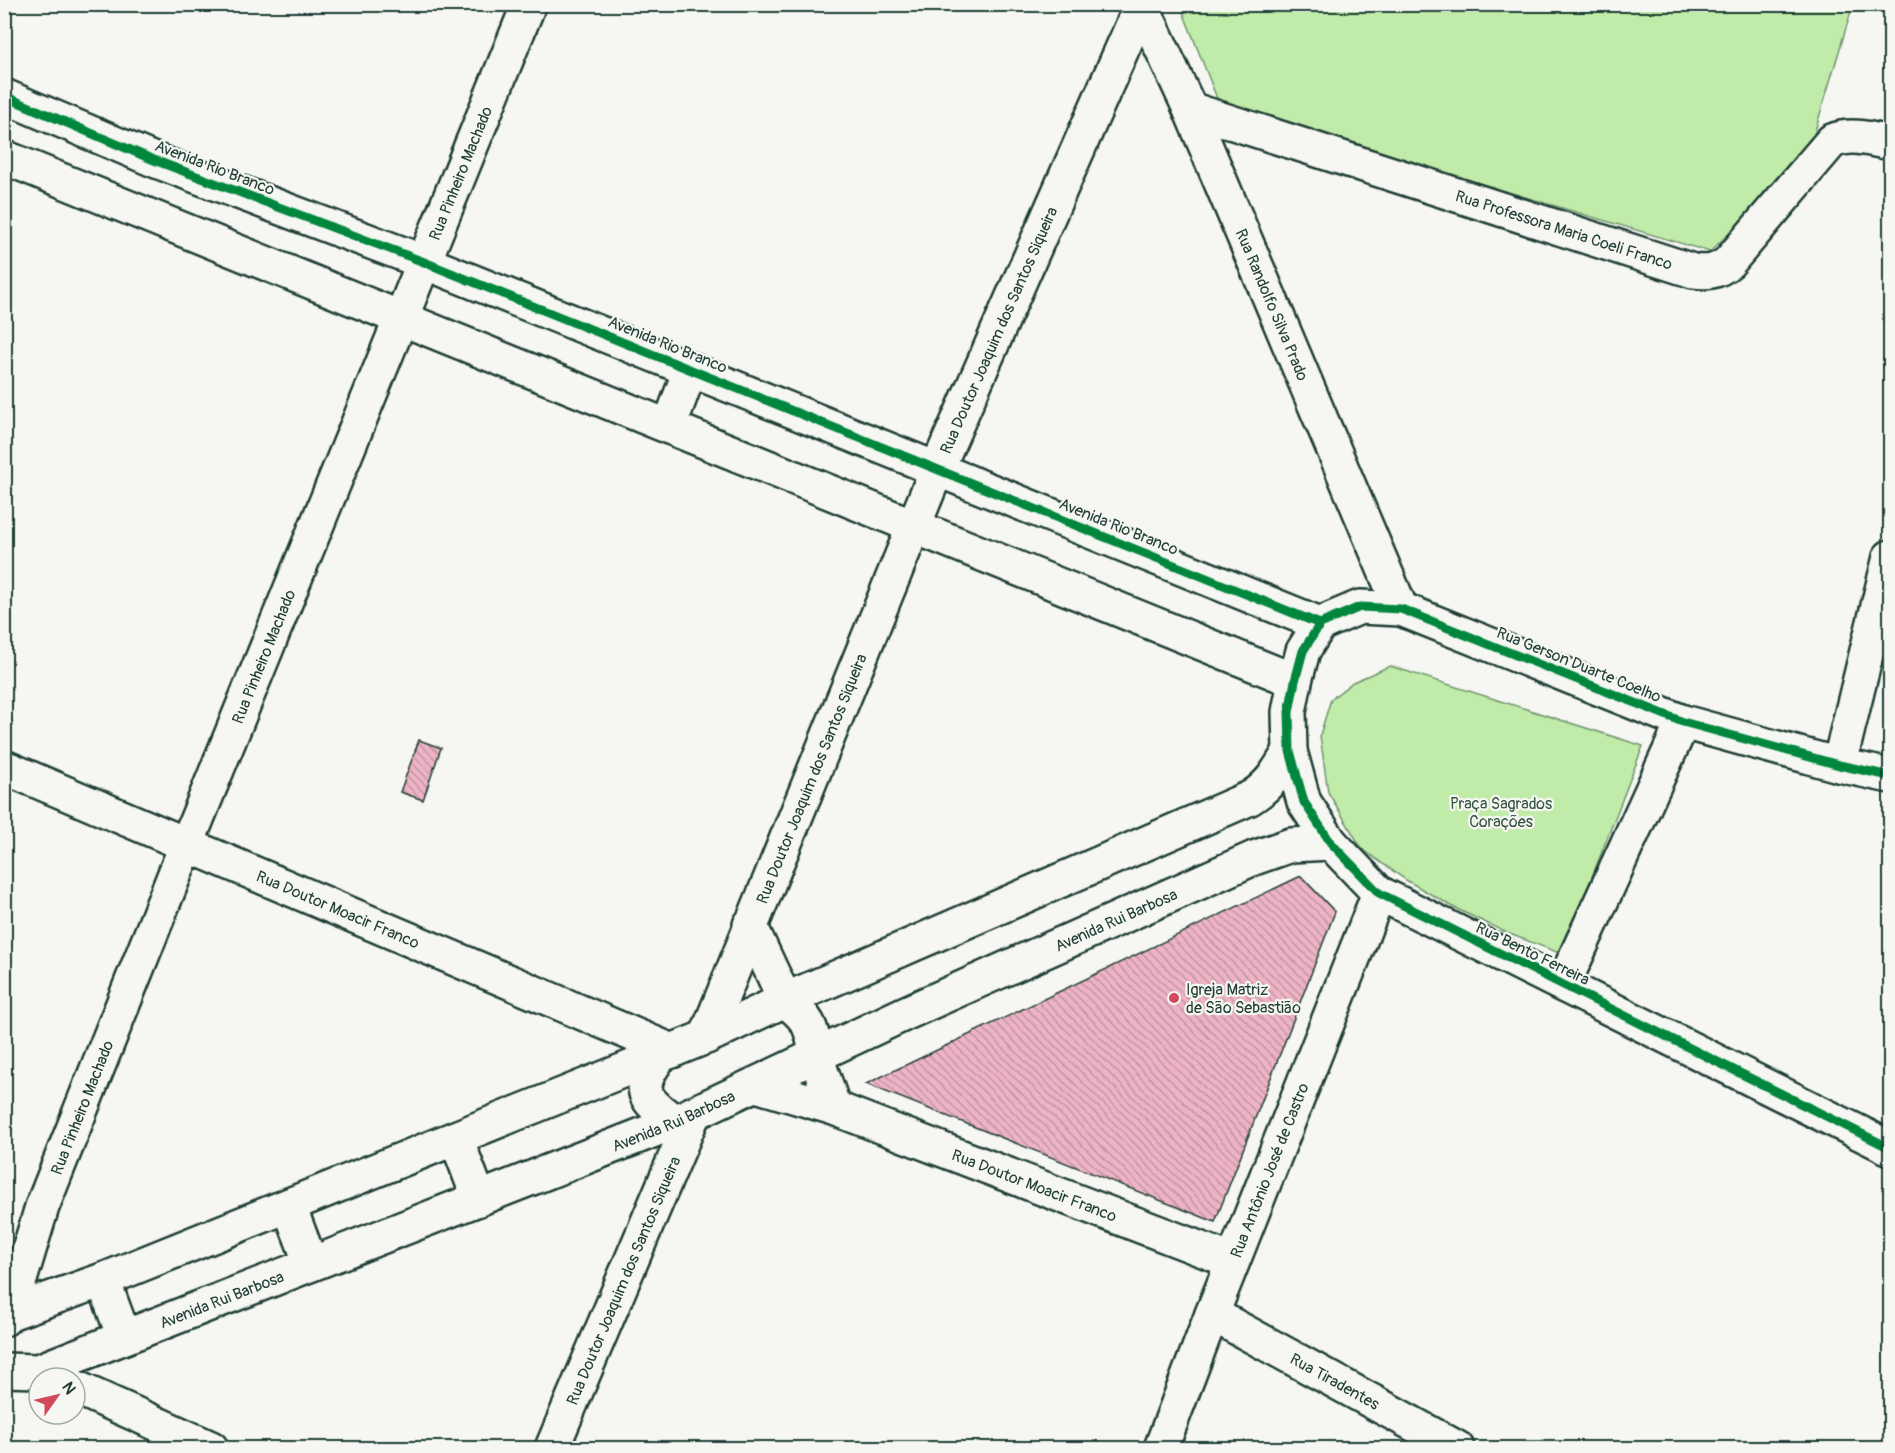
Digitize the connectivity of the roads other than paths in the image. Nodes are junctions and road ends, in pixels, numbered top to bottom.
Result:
1 (529, 4) edge
2 (1142, 5) edge
3 (4, 96) edge
4 (1190, 109) junction
5 (1890, 143) edge
6 (4, 157) edge
7 (154, 160) junction
8 (132, 208) junction
9 (424, 262) junction
10 (400, 318) junction
11 (690, 369) junction
12 (669, 427) junction
13 (938, 469) junction
14 (914, 527) junction
15 (1890, 557) edge
16 (1401, 609) junction
17 (1320, 624) junction
18 (1295, 681) junction
19 (1683, 722) junction
20 (1290, 750) junction
21 (1839, 765) junction
22 (4, 767) edge
23 (1890, 776) edge
24 (1331, 843) junction
25 (186, 846) junction
26 (1379, 893) junction
27 (750, 926) junction
28 (1563, 985) junction
29 (785, 1000) junction
30 (706, 1037) junction
31 (666, 1054) junction
32 (816, 1056) junction
33 (756, 1085) junction
34 (834, 1108) junction
35 (685, 1118) junction
36 (456, 1138) junction
37 (1890, 1148) edge
38 (479, 1198) junction
39 (289, 1206) junction
40 (1232, 1261) junction
41 (311, 1264) junction
42 (103, 1280) junction
43 (1212, 1314) junction
44 (7, 1316) edge
45 (124, 1337) junction
46 (63, 1366) edge
47 (4, 1370) edge
48 (27, 1372) edge
49 (87, 1392) edge
50 (212, 1449) edge
51 (552, 1449) edge
52 (1161, 1449) edge
53 (1457, 1449) edge

1 - 9 street, Rua Pinheiro Machado
2 - 4 street, Rua Randolfo Silva Prado
2 - 13 street, Rua Doutor Joaquim dos Santos Siqueira
3 - 7 street, Avenida Rio Branco
4 - 5 street, Rua Professora Maria Coeli Franco
4 - 16 street, Rua Randolfo Silva Prado
6 - 8 street
7 - 8 street
7 - 9 street, Avenida Rio Branco
8 - 10 street
9 - 10 street, Rua Pinheiro Machado
9 - 11 street, Avenida Rio Branco
10 - 12 street
10 - 25 street, Rua Pinheiro Machado
11 - 12 street
11 - 13 street, Avenida Rio Branco
12 - 14 street
13 - 14 street, Rua Doutor Joaquim dos Santos Siqueira
13 - 17 street, Avenida Rio Branco
14 - 18 street
14 - 27 street, Rua Doutor Joaquim dos Santos Siqueira
15 - 21 street
16 - 17 street, Rua Gerson Duarte Coelho
16 - 19 street, Rua Gerson Duarte Coelho
17 - 18 street
18 - 20 street, Rua Bento Ferreira
19 - 21 street, Rua Gerson Duarte Coelho
19 - 28 street
20 - 24 street, Rua Bento Ferreira
20 - 29 street
21 - 23 street, Rua Gerson Duarte Coelho
22 - 25 street, Rua Doutor Moacir Franco
24 - 26 street, Rua Bento Ferreira
24 - 32 street, Avenida Rui Barbosa
25 - 31 street, Rua Doutor Moacir Franco
25 - 44 street, Rua Pinheiro Machado
26 - 28 street, Rua Bento Ferreira
26 - 40 street, Rua Antônio José de Castro
27 - 29 street, Rua Doutor Joaquim dos Santos Siqueira
27 - 30 street, Rua Doutor Joaquim dos Santos Siqueira
28 - 37 street, Rua Bento Ferreira
29 - 30 street
29 - 32 street
30 - 31 street
31 - 35 street
31 - 36 street
32 - 33 street, Avenida Rui Barbosa
32 - 34 street
33 - 34 street, Rua Doutor Moacir Franco
33 - 35 street, Avenida Rui Barbosa
34 - 40 street, Rua Doutor Moacir Franco
35 - 38 street, Avenida Rui Barbosa
35 - 51 street, Rua Doutor Joaquim dos Santos Siqueira
36 - 38 street
36 - 39 street
38 - 41 street, Avenida Rui Barbosa
39 - 41 street
39 - 42 street
40 - 43 street, Rua Antônio José de Castro
41 - 45 street, Avenida Rui Barbosa
42 - 44 street
42 - 45 street
43 - 52 street, Rua Antônio José de Castro
43 - 53 street, Rua Tiradentes
45 - 46 street, Avenida Rui Barbosa
47 - 48 street, Avenida Rui Barbosa
49 - 50 street

